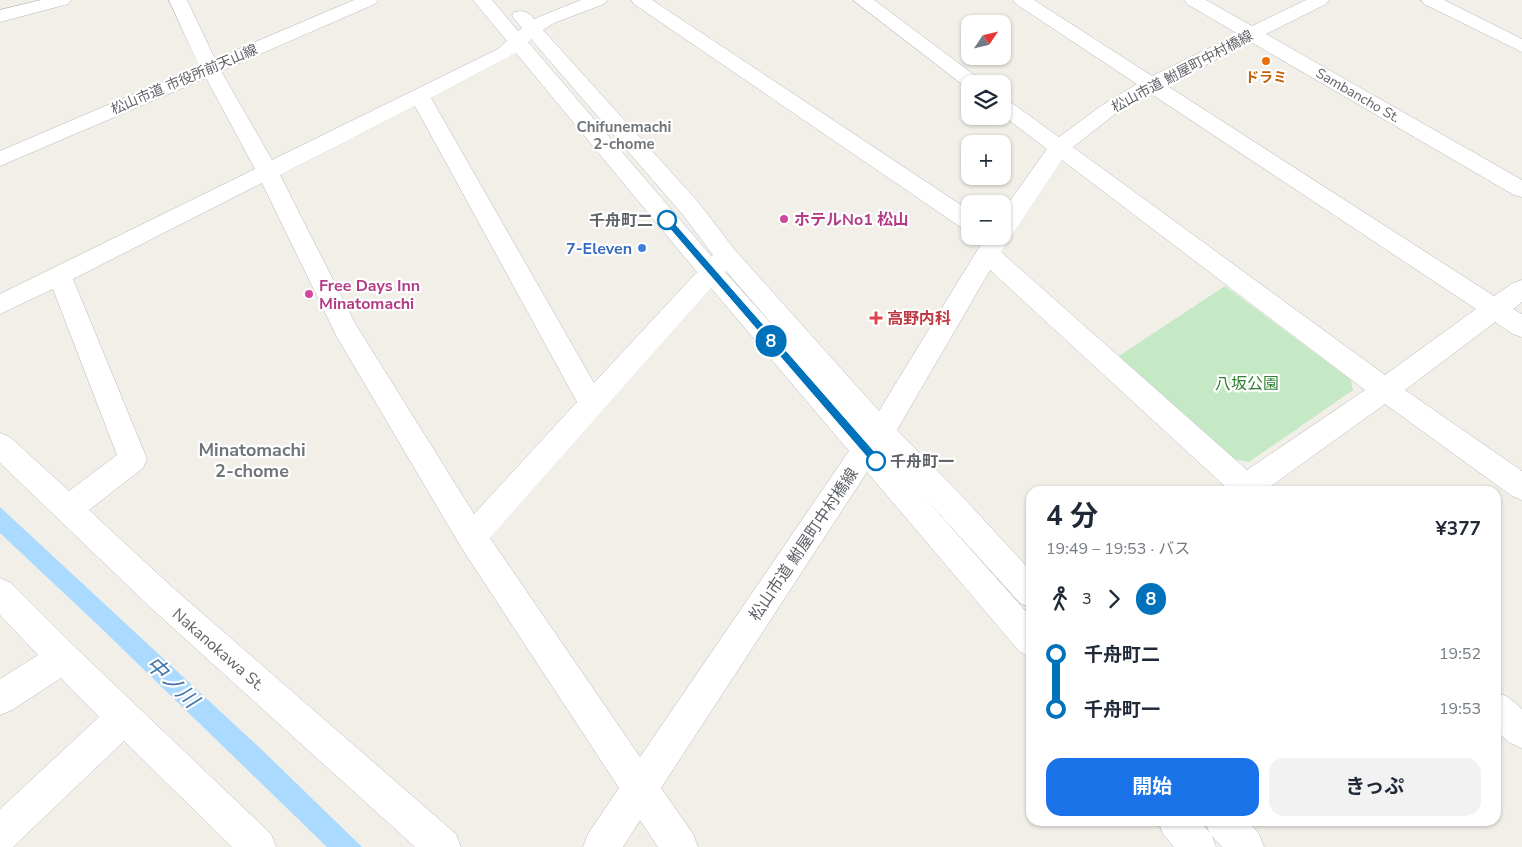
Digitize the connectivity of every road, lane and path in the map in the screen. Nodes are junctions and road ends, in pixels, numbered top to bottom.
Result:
1 (62, 0) edge
2 (178, 0) edge
3 (368, 0) edge
4 (482, 0) edge
5 (506, 0) edge
6 (598, 0) edge
7 (640, 0) edge
8 (862, 0) edge
9 (1022, 0) edge
10 (1193, 0) edge
11 (1320, 0) edge
12 (1430, 0) edge
13 (0, 16) edge
14 (1252, 34) junction
15 (525, 35) junction
16 (1522, 46) edge
17 (210, 68) junction
18 (962, 75) edge
19 (1150, 85) junction
20 (420, 94) junction
21 (1011, 112) edge
22 (1059, 148) junction
23 (0, 159) edge
24 (267, 171) junction
25 (1522, 190) edge
26 (961, 216) edge
27 (1011, 216) edge
28 (991, 245) edge
29 (1001, 245) edge
30 (719, 264) junction
31 (59, 275) junction
32 (1522, 289) edge
33 (0, 305) edge
34 (1494, 310) junction
35 (1522, 328) edge
36 (1385, 390) junction
37 (593, 405) junction
38 (874, 441) junction
39 (0, 445) edge
40 (1244, 486) edge
41 (1251, 486) edge
42 (1522, 487) edge
43 (68, 509) junction
44 (472, 537) junction
45 (1026, 587) edge
46 (0, 593) edge
47 (1026, 634) edge
48 (64, 658) junction
49 (0, 698) edge
50 (1501, 712) edge
51 (124, 718) junction
52 (1522, 731) edge
53 (640, 787) junction
54 (1180, 826) edge
55 (1227, 826) edge
56 (0, 834) edge
57 (258, 847) edge
58 (443, 847) edge
59 (601, 847) edge
60 (680, 847) edge
61 (1198, 847) edge
62 (1246, 847) edge

1 - 13 street
2 - 17 street
3 - 17 street, 松山市道 市役所前天山線
4 - 15 street
5 - 15 street
6 - 15 street
7 - 26 street
8 - 18 street
9 - 19 street
10 - 14 street, Sambancho St.
11 - 14 street, 松山市道 鮒屋町中村橋線
12 - 16 street
14 - 19 street, 松山市道 鮒屋町中村橋線
14 - 25 street, Sambancho St.
15 - 20 street
15 - 30 street
17 - 23 street, 松山市道 市役所前天山線
17 - 24 street
19 - 22 street, 松山市道 鮒屋町中村橋線
19 - 34 street
20 - 24 street
20 - 37 street
21 - 22 street
22 - 27 street, 松山市道 鮒屋町中村橋線
22 - 36 street
24 - 31 street
24 - 44 street
28 - 38 street, 松山市道 鮒屋町中村橋線
29 - 40 street
30 - 37 street
30 - 38 street
31 - 33 street
31 - 43 street
32 - 34 street
34 - 35 street
34 - 36 street
36 - 41 street
36 - 42 street
37 - 44 street
38 - 45 street
38 - 47 street
38 - 53 street, 松山市道 鮒屋町中村橋線
39 - 43 street, Nakanokawa St.
43 - 58 street, Nakanokawa St.
44 - 53 street
46 - 48 street
48 - 49 street
48 - 51 street
50 - 52 street
51 - 56 street
51 - 57 street
53 - 59 street, 松山市道 鮒屋町中村橋線
53 - 60 street
54 - 61 street
55 - 62 street

